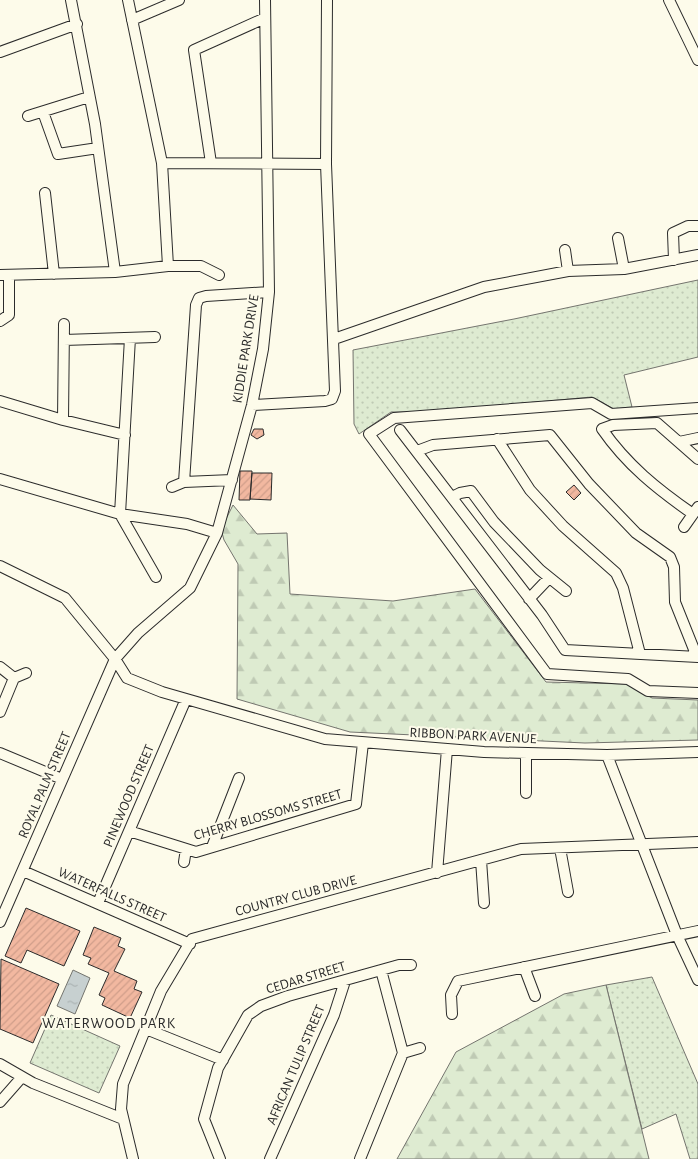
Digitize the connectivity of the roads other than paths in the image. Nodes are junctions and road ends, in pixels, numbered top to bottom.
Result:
1 (71, 0) edge
2 (128, 0) edge
3 (179, 0) edge
4 (265, 0) edge
5 (327, 0) edge
6 (669, 0) edge
7 (265, 18) junction
8 (132, 20) junction
9 (77, 24) junction
10 (0, 52) edge
11 (698, 60) edge
12 (89, 97) junction
13 (43, 112) junction
14 (28, 116) dead end
15 (98, 148) junction
16 (162, 163) junction
17 (212, 163) junction
18 (326, 164) junction
19 (268, 165) junction
20 (46, 193) dead end
21 (698, 226) edge
22 (618, 238) dead end
23 (566, 250) dead end
24 (698, 255) edge
25 (674, 260) junction
26 (168, 266) junction
27 (624, 270) junction
28 (568, 271) junction
29 (114, 272) junction
30 (54, 274) junction
31 (219, 275) dead end
32 (5, 276) edge
33 (269, 292) junction
34 (0, 321) edge
35 (64, 324) dead end
36 (155, 337) dead end
37 (130, 338) junction
38 (334, 339) junction
39 (64, 340) junction
40 (0, 401) edge
41 (252, 405) junction
42 (698, 408) edge
43 (63, 420) junction
44 (400, 430) dead end
45 (125, 435) junction
46 (698, 438) edge
47 (497, 439) junction
48 (679, 442) junction
49 (417, 451) junction
50 (698, 459) edge
51 (0, 479) edge
52 (232, 480) junction
53 (184, 482) junction
54 (172, 487) dead end
55 (452, 497) junction
56 (696, 511) edge
57 (120, 514) junction
58 (684, 527) dead end
59 (218, 534) junction
60 (0, 566) edge
61 (156, 577) dead end
62 (549, 578) junction
63 (566, 592) dead end
64 (529, 599) junction
65 (640, 654) junction
66 (697, 657) edge
67 (115, 659) junction
68 (0, 667) edge
69 (26, 673) dead end
70 (14, 678) junction
71 (698, 693) edge
72 (186, 699) junction
73 (0, 712) edge
74 (363, 743) junction
75 (447, 749) junction
76 (698, 752) edge
77 (0, 753) edge
78 (526, 753) junction
79 (607, 755) junction
80 (239, 778) dead end
81 (62, 779) junction
82 (526, 793) dead end
83 (129, 831) junction
84 (698, 842) edge
85 (641, 844) junction
86 (212, 847) junction
87 (560, 848) junction
88 (186, 849) junction
89 (481, 860) junction
90 (184, 862) dead end
91 (23, 871) junction
92 (437, 873) junction
93 (568, 892) dead end
94 (484, 903) dead end
95 (98, 904) junction
96 (0, 922) edge
97 (698, 931) edge
98 (677, 935) junction
99 (190, 944) junction
100 (411, 964) dead end
101 (524, 966) junction
102 (380, 970) junction
103 (698, 980) edge
104 (345, 981) junction
105 (535, 996) dead end
106 (452, 1014) dead end
107 (146, 1029) junction
108 (420, 1048) dead end
109 (403, 1053) junction
110 (223, 1060) junction
111 (0, 1064) edge
112 (22, 1077) junction
113 (0, 1102) edge
114 (123, 1119) junction
115 (133, 1159) edge
116 (220, 1159) edge
117 (270, 1159) edge
118 (360, 1159) edge

1 - 9 street
2 - 8 street
3 - 8 street
4 - 7 street, KIDDIE PARK DRIVE
5 - 18 street
6 - 11 street
7 - 17 street
7 - 19 street, KIDDIE PARK DRIVE
8 - 16 street
9 - 10 street
9 - 12 street
12 - 13 street
12 - 15 street
13 - 14 street
13 - 15 street
15 - 29 street
16 - 17 street
16 - 26 street
17 - 19 street
18 - 19 street
18 - 38 street
19 - 33 street, KIDDIE PARK DRIVE
20 - 30 street
21 - 25 street
22 - 27 street
23 - 28 street
24 - 25 street
25 - 27 street
26 - 29 street
26 - 31 street
27 - 28 street
28 - 38 street
29 - 30 street
30 - 32 street
32 - 34 street
33 - 41 street, KIDDIE PARK DRIVE
33 - 53 street
35 - 39 street
36 - 37 street
37 - 39 street
37 - 45 street
38 - 41 street
39 - 43 street
40 - 43 street
41 - 52 street, KIDDIE PARK DRIVE
42 - 71 street
43 - 45 street
44 - 49 street
45 - 57 street
46 - 48 street
47 - 49 street
47 - 65 street
47 - 66 street
48 - 50 street
48 - 56 street
49 - 55 street
51 - 57 street
52 - 53 street
52 - 59 street, KIDDIE PARK DRIVE
53 - 54 street
55 - 62 street
55 - 64 street
56 - 58 street
57 - 59 street
57 - 61 street
59 - 67 street, KIDDIE PARK DRIVE
60 - 67 street, RIBBON PARK AVENUE
62 - 63 street
62 - 64 street
64 - 65 street
65 - 66 street
67 - 72 street, RIBBON PARK AVENUE
67 - 81 street, ROYAL PALM STREET
68 - 70 street
69 - 70 street
70 - 73 street
72 - 74 street, RIBBON PARK AVENUE
72 - 83 street, PINEWOOD STREET
74 - 75 street, RIBBON PARK AVENUE
74 - 86 street, CHERRY BLOSSOMS STREET
75 - 78 street, RIBBON PARK AVENUE
75 - 92 street
76 - 79 street, RIBBON PARK AVENUE
77 - 81 street
78 - 79 street, RIBBON PARK AVENUE
78 - 82 street
79 - 85 street
80 - 86 street
81 - 91 street, ROYAL PALM STREET
83 - 88 street, CHERRY BLOSSOMS STREET
83 - 95 street, PINEWOOD STREET
84 - 85 street, COUNTRY CLUB DRIVE
85 - 87 street, COUNTRY CLUB DRIVE
85 - 98 street
86 - 88 street, CHERRY BLOSSOMS STREET
87 - 89 street, COUNTRY CLUB DRIVE
87 - 93 street
88 - 90 street
89 - 92 street, COUNTRY CLUB DRIVE
89 - 94 street
91 - 95 street, WATERFALLS STREET
91 - 96 street, ROYAL PALM STREET
92 - 99 street, COUNTRY CLUB DRIVE
95 - 99 street, WATERFALLS STREET
97 - 98 street
98 - 101 street
98 - 103 street
99 - 107 street
100 - 102 street, CEDAR STREET
101 - 105 street
101 - 106 street
102 - 104 street, CEDAR STREET
102 - 109 street
104 - 110 street, CEDAR STREET
104 - 117 street, AFRICAN TULIP STREET
107 - 110 street
107 - 114 street
108 - 109 street
109 - 118 street
110 - 116 street, CEDAR STREET
111 - 112 street
112 - 113 street
112 - 114 street
114 - 115 street

